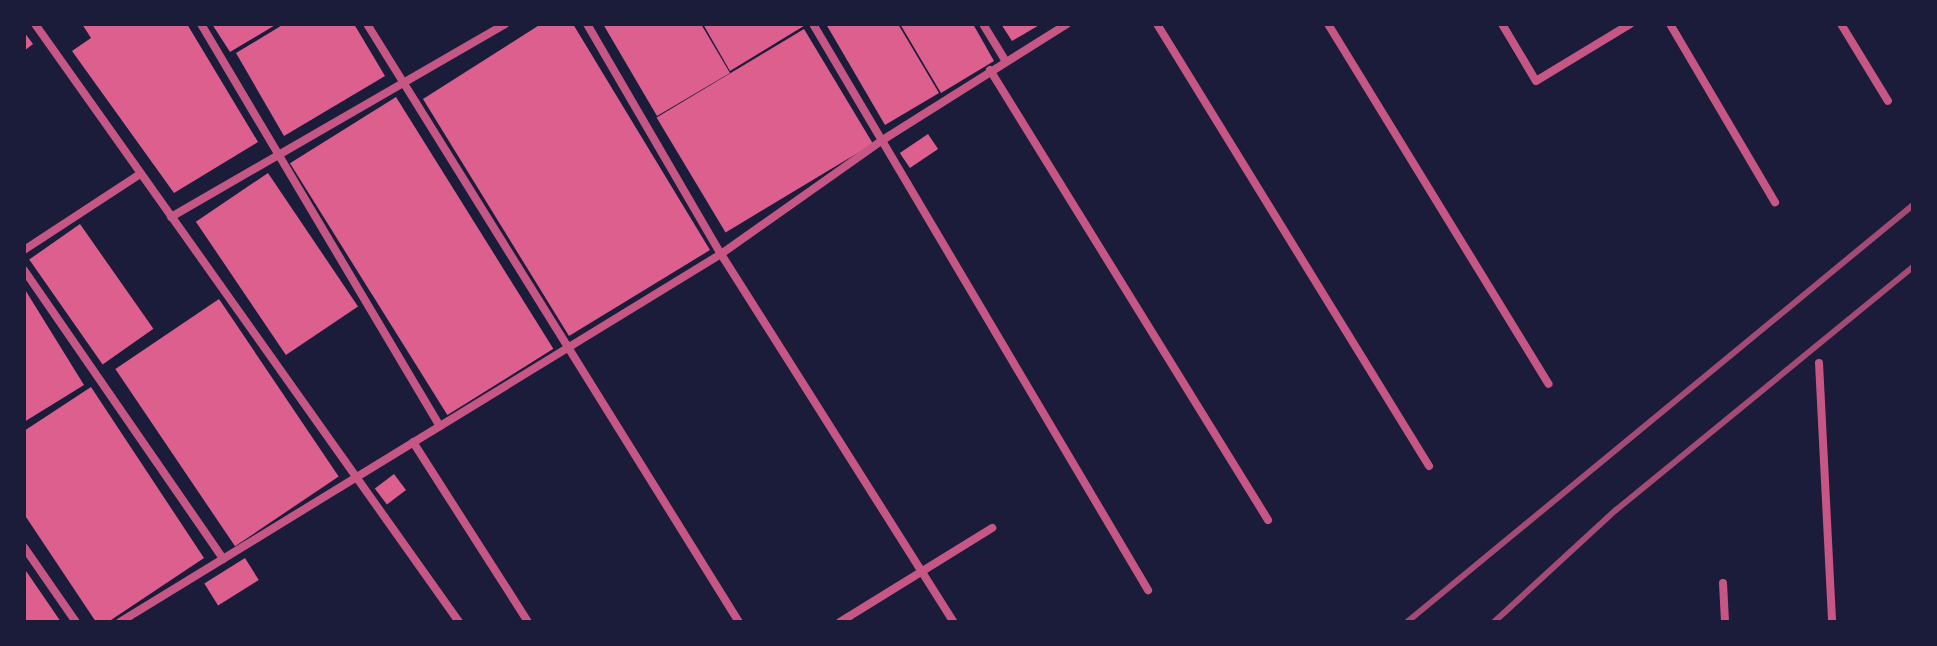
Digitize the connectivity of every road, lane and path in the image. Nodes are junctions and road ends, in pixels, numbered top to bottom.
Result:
1 (35, 24) edge
2 (201, 24) edge
3 (367, 24) edge
4 (505, 24) edge
5 (587, 24) edge
6 (813, 24) edge
7 (983, 24) edge
8 (1067, 24) edge
9 (1157, 24) edge
10 (1328, 24) edge
11 (1502, 24) edge
12 (1630, 24) edge
13 (1670, 24) edge
14 (1841, 24) edge
15 (1005, 60) junction
16 (990, 70) junction
17 (403, 83) junction
18 (1888, 101) dead end
19 (881, 141) junction
20 (279, 155) junction
21 (140, 174) junction
22 (1775, 202) dead end
23 (171, 217) junction
24 (24, 250) edge
25 (721, 254) junction
26 (24, 270) edge
27 (565, 349) junction
28 (1819, 363) dead end
29 (1549, 384) dead end
30 (440, 426) junction
31 (413, 442) junction
32 (1429, 466) dead end
33 (356, 477) junction
34 (1268, 520) dead end
35 (992, 528) dead end
36 (24, 547) edge
37 (223, 559) junction
38 (920, 572) junction
39 (1723, 583) dead end
40 (1148, 590) dead end
41 (76, 622) edge
42 (120, 622) edge
43 (459, 622) edge
44 (528, 622) edge
45 (739, 622) edge
46 (840, 622) edge
47 (954, 622) edge
48 (1725, 622) edge
49 (1832, 622) edge

1 - 21 street
2 - 20 street
3 - 17 street
4 - 17 street
5 - 25 street
6 - 19 street
7 - 15 street
8 - 15 street
9 - 32 street
10 - 29 street
11 - 12 street
13 - 22 street
14 - 18 street
15 - 16 street
16 - 19 street
16 - 34 street
17 - 20 street
17 - 27 street
19 - 25 street
19 - 40 street
20 - 23 street
20 - 30 street
21 - 23 street
21 - 24 street
23 - 33 street
25 - 27 street
25 - 38 street
26 - 37 street
27 - 30 street
27 - 45 street
28 - 49 street
30 - 31 street
31 - 33 street
31 - 44 street
33 - 37 street
33 - 43 street
35 - 38 street
36 - 41 street
37 - 42 street
38 - 46 street
38 - 47 street
39 - 48 street

